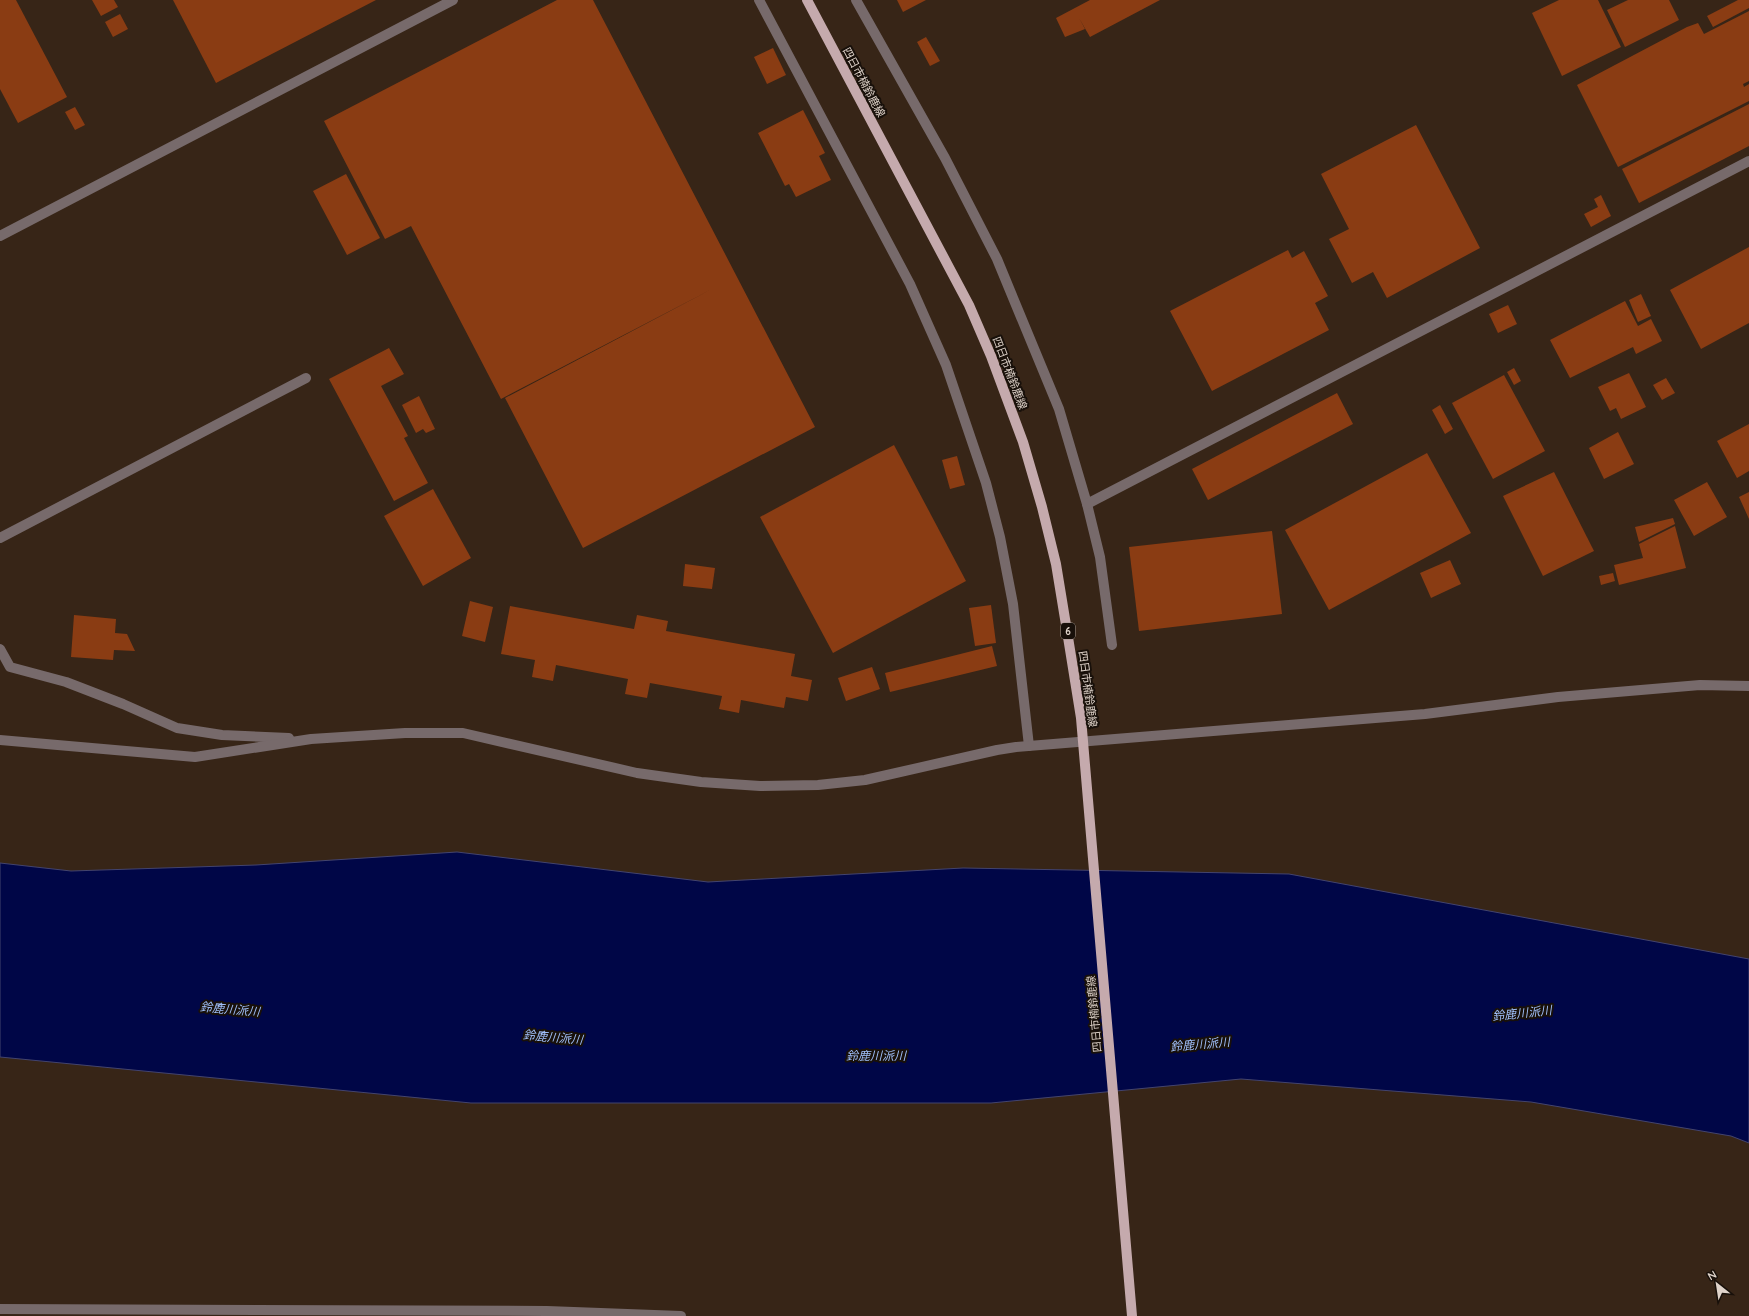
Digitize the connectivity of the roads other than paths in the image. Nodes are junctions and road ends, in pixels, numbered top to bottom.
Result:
1 (453, 0) edge
2 (760, 0) edge
3 (806, 0) edge
4 (856, 0) edge
5 (1749, 161) edge
6 (0, 236) edge
7 (306, 378) dead end
8 (1088, 504) junction
9 (0, 538) edge
10 (1112, 645) dead end
11 (0, 649) edge
12 (1749, 686) edge
13 (311, 739) junction
14 (0, 740) edge
15 (1029, 746) junction
16 (0, 1309) edge
17 (681, 1316) edge
18 (1132, 1316) edge

1 - 6 street
2 - 15 street
3 - 18 main road, 四日市楠鈴鹿線 / 6, bridge
4 - 8 street
5 - 8 street
7 - 9 street
8 - 10 street
11 - 13 street
12 - 15 street
13 - 14 street
13 - 15 street
16 - 17 street

